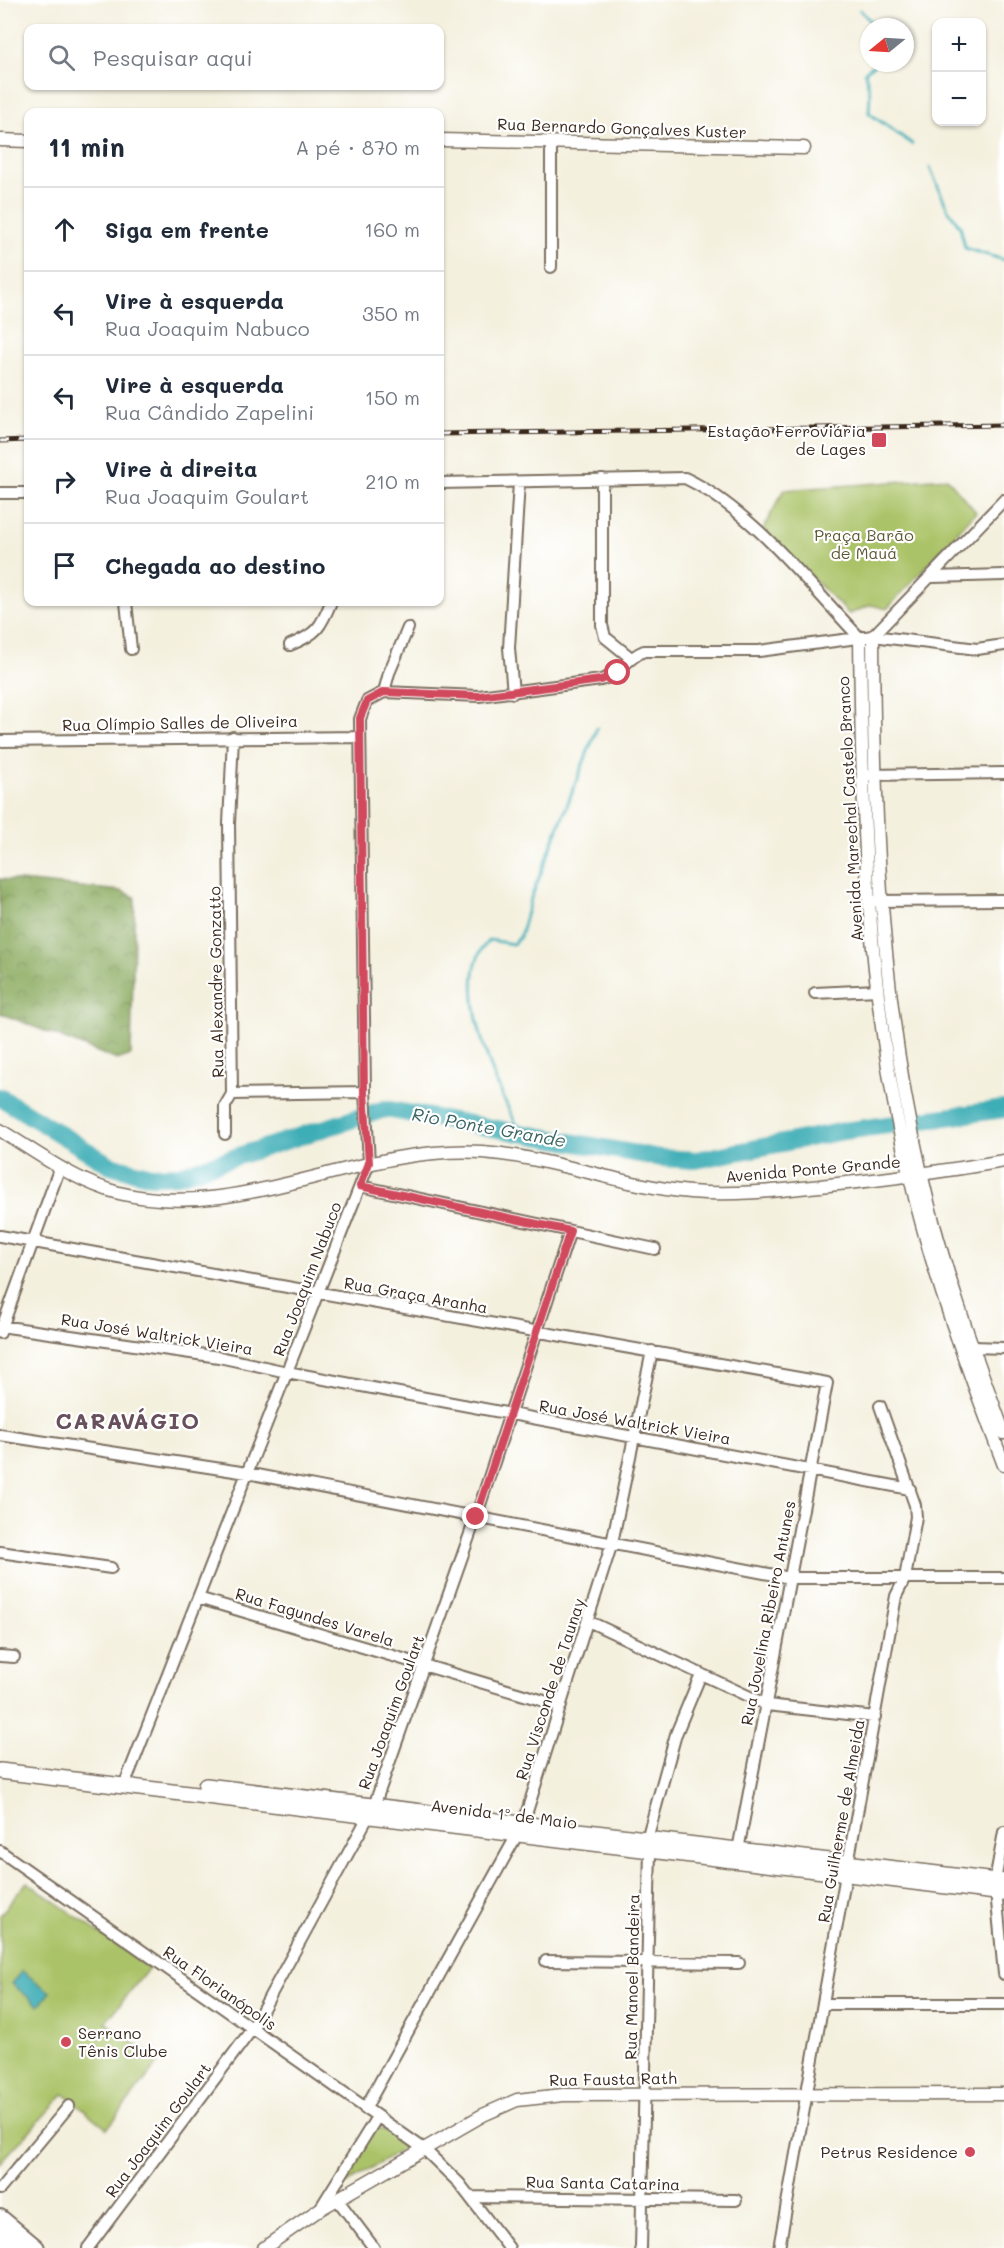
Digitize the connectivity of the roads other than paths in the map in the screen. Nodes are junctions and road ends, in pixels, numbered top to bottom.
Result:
1 (0, 140) edge
2 (24, 141) edge
3 (444, 141) edge
4 (551, 142) junction
5 (804, 148) dead end
6 (550, 267) dead end
7 (602, 478) junction
8 (519, 482) junction
9 (444, 483) edge
10 (0, 493) edge
11 (24, 493) edge
12 (1004, 500) edge
13 (1004, 575) edge
14 (932, 577) junction
15 (126, 606) edge
16 (329, 606) edge
17 (408, 628) dead end
18 (873, 636) junction
19 (860, 638) junction
20 (290, 645) dead end
21 (1004, 645) edge
22 (131, 649) dead end
23 (631, 658) junction
24 (384, 692) junction
25 (513, 693) junction
26 (233, 737) junction
27 (360, 737) junction
28 (0, 741) edge
29 (1004, 773) edge
30 (868, 775) junction
31 (1004, 900) edge
32 (874, 901) junction
33 (878, 990) junction
34 (815, 993) dead end
35 (364, 1092) junction
36 (232, 1094) junction
37 (902, 1111) junction
38 (0, 1130) edge
39 (225, 1134) dead end
40 (1004, 1161) edge
41 (369, 1163) junction
42 (60, 1167) junction
43 (915, 1175) junction
44 (360, 1186) junction
45 (570, 1231) junction
46 (0, 1236) edge
47 (33, 1242) junction
48 (655, 1249) dead end
49 (318, 1292) junction
50 (1, 1328) edge
51 (537, 1331) junction
52 (959, 1342) junction
53 (973, 1347) junction
54 (1004, 1348) edge
55 (652, 1352) junction
56 (287, 1372) junction
57 (827, 1383) joint
58 (880, 1406) dead end
59 (510, 1414) junction
60 (1004, 1433) edge
61 (0, 1436) edge
62 (634, 1437) junction
63 (1004, 1465) edge
64 (810, 1470) junction
65 (247, 1473) junction
66 (909, 1489) junction
67 (476, 1517) junction
68 (612, 1544) junction
69 (0, 1552) edge
70 (111, 1568) dead end
71 (789, 1578) junction
72 (905, 1578) junction
73 (1004, 1578) edge
74 (198, 1598) junction
75 (588, 1621) junction
76 (0, 1656) edge
77 (14, 1658) dead end
78 (424, 1665) junction
79 (700, 1674) junction
80 (767, 1705) junction
81 (561, 1706) junction
82 (875, 1717) junction
83 (0, 1761) edge
84 (0, 1771) edge
85 (126, 1781) junction
86 (370, 1811) junction
87 (520, 1829) junction
88 (1004, 1832) edge
89 (649, 1845) junction
90 (738, 1850) junction
91 (0, 1851) edge
92 (847, 1869) junction
93 (1000, 1887) edge
94 (546, 1961) dead end
95 (647, 1962) junction
96 (739, 1963) dead end
97 (1004, 1974) edge
98 (823, 2004) junction
99 (1004, 2004) edge
100 (252, 2029) junction
101 (807, 2094) junction
102 (1004, 2094) edge
103 (645, 2095) junction
104 (69, 2106) dead end
105 (365, 2109) junction
106 (377, 2117) junction
107 (424, 2149) junction
108 (0, 2189) edge
109 (470, 2197) junction
110 (337, 2199) junction
111 (642, 2199) junction
112 (736, 2200) dead end
113 (320, 2209) junction
114 (0, 2218) edge
115 (0, 2235) edge
116 (15, 2248) edge
117 (36, 2248) edge
118 (88, 2248) edge
119 (264, 2248) edge
120 (374, 2248) edge
121 (509, 2248) edge
122 (641, 2248) edge
123 (779, 2248) edge

1 - 2 street
3 - 4 street, Rua Bernardo Gonçalves Kuster
4 - 5 street, Rua Bernardo Gonçalves Kuster
4 - 6 street
7 - 8 street
7 - 19 street
7 - 23 street
8 - 9 street
8 - 25 street
10 - 11 street
12 - 14 street
13 - 14 street
14 - 18 street
15 - 22 street
16 - 20 street
17 - 24 street
18 - 19 street
18 - 21 street
18 - 30 street, Avenida Marechal Castelo Branco
19 - 23 street
19 - 30 street, Avenida Marechal Castelo Branco
23 - 25 street
24 - 25 street
24 - 27 street, Rua Joaquim Nabuco
26 - 27 street, Rua Olímpio Salles de Oliveira
26 - 28 street, Rua Olímpio Salles de Oliveira
26 - 36 street, Rua Alexandre Gonzatto
27 - 35 street, Rua Joaquim Nabuco
29 - 30 street
30 - 32 street, Avenida Marechal Castelo Branco
31 - 32 street
32 - 33 street, Avenida Marechal Castelo Branco
32 - 37 street, Avenida Marechal Castelo Branco
33 - 34 street
33 - 37 street, Avenida Marechal Castelo Branco
35 - 36 street, Rua Alexandre Gonzatto
35 - 41 street, Rua Joaquim Nabuco
36 - 39 street
37 - 43 street, Avenida Marechal Castelo Branco
38 - 42 street, Avenida Ponte Grande
40 - 43 street, Avenida Ponte Grande
41 - 42 street, Avenida Ponte Grande
41 - 43 street, Avenida Ponte Grande
41 - 44 street, Rua Joaquim Nabuco
42 - 47 street
43 - 52 street, Avenida Marechal Castelo Branco
43 - 53 street, Avenida Marechal Castelo Branco
44 - 45 street
44 - 49 street, Rua Joaquim Nabuco
45 - 48 street
45 - 51 street, Rua Joaquim Goulart
46 - 47 street, Rua Graça Aranha
47 - 49 street, Rua Graça Aranha
47 - 50 street
49 - 51 street, Rua Graça Aranha
49 - 56 street, Rua Joaquim Nabuco
50 - 56 street, Rua José Waltrick Vieira
51 - 55 street, Rua Graça Aranha
51 - 59 street, Rua Joaquim Goulart
52 - 53 street
52 - 63 street, Avenida Marechal Castelo Branco
53 - 54 street
53 - 60 street, Avenida Marechal Castelo Branco
55 - 57 street, Rua Graça Aranha
55 - 62 street, Rua Visconde de Taunay
56 - 59 street, Rua José Waltrick Vieira
56 - 65 street, Rua Joaquim Nabuco
57 - 64 street, Rua Jovelina Ribeiro Antunes
58 - 66 street, Rua Guilherme de Almeida
59 - 62 street, Rua José Waltrick Vieira
59 - 67 street, Rua Joaquim Goulart
61 - 65 street
62 - 64 street, Rua José Waltrick Vieira
62 - 68 street, Rua Visconde de Taunay
64 - 66 street, Rua José Waltrick Vieira
64 - 71 street, Rua Jovelina Ribeiro Antunes
65 - 67 street
65 - 74 street, Rua Joaquim Nabuco
66 - 72 street, Rua Guilherme de Almeida
67 - 68 street
67 - 78 street, Rua Joaquim Goulart
68 - 71 street
68 - 75 street, Rua Visconde de Taunay
69 - 70 street
71 - 72 street
71 - 80 street, Rua Jovelina Ribeiro Antunes
72 - 73 street
72 - 82 street, Rua Guilherme de Almeida
74 - 78 street, Rua Fagundes Varela
74 - 85 street, Rua Joaquim Nabuco
75 - 79 street
75 - 81 street, Rua Visconde de Taunay
76 - 77 street
78 - 81 street, Rua Fagundes Varela
78 - 86 street, Rua Joaquim Goulart
79 - 80 street
79 - 89 street, Rua Manoel Bandeira
80 - 82 street
80 - 90 street, Rua Jovelina Ribeiro Antunes
81 - 87 street, Rua Visconde de Taunay
82 - 92 street, Rua Guilherme de Almeida
83 - 85 main road, Avenida 1º de Maio
84 - 85 main road, Avenida 1º de Maio
85 - 86 main road, Avenida 1º de Maio
86 - 87 main road, Avenida 1º de Maio
86 - 100 street, Rua Joaquim Goulart
87 - 89 main road, Avenida 1º de Maio
87 - 105 street, Rua Visconde de Taunay
88 - 93 street
89 - 90 main road, Avenida 1º de Maio
89 - 92 main road, Avenida 1º de Maio
89 - 95 street, Rua Manoel Bandeira
90 - 92 main road, Avenida 1º de Maio
91 - 100 street, Rua Florianópolis
92 - 93 main road, Avenida 1º de Maio
92 - 98 street, Rua Guilherme de Almeida
93 - 97 street
94 - 95 street
95 - 96 street
95 - 103 street, Rua Manoel Bandeira
98 - 99 street
98 - 101 street, Rua Guilherme de Almeida
100 - 105 street, Rua Florianópolis
100 - 118 street, Rua Joaquim Goulart
101 - 102 street, Rua Fausta Rath
101 - 103 street, Rua Fausta Rath
101 - 123 street, Rua Guilherme de Almeida
103 - 107 street, Rua Fausta Rath
103 - 111 street, Rua Manoel Bandeira
104 - 108 street
105 - 106 street, Rua Florianópolis
106 - 107 street, Rua Florianópolis
106 - 113 street
107 - 109 street, Rua Florianópolis
107 - 110 street, Rua Fausta Rath
109 - 111 street, Rua Santa Catarina
109 - 121 street, Rua Florianópolis
110 - 113 street, Rua Fausta Rath
110 - 120 street
111 - 112 street, Rua Santa Catarina
111 - 122 street, Rua Manoel Bandeira
113 - 119 street, Rua Fausta Rath
114 - 117 main road
115 - 116 main road

